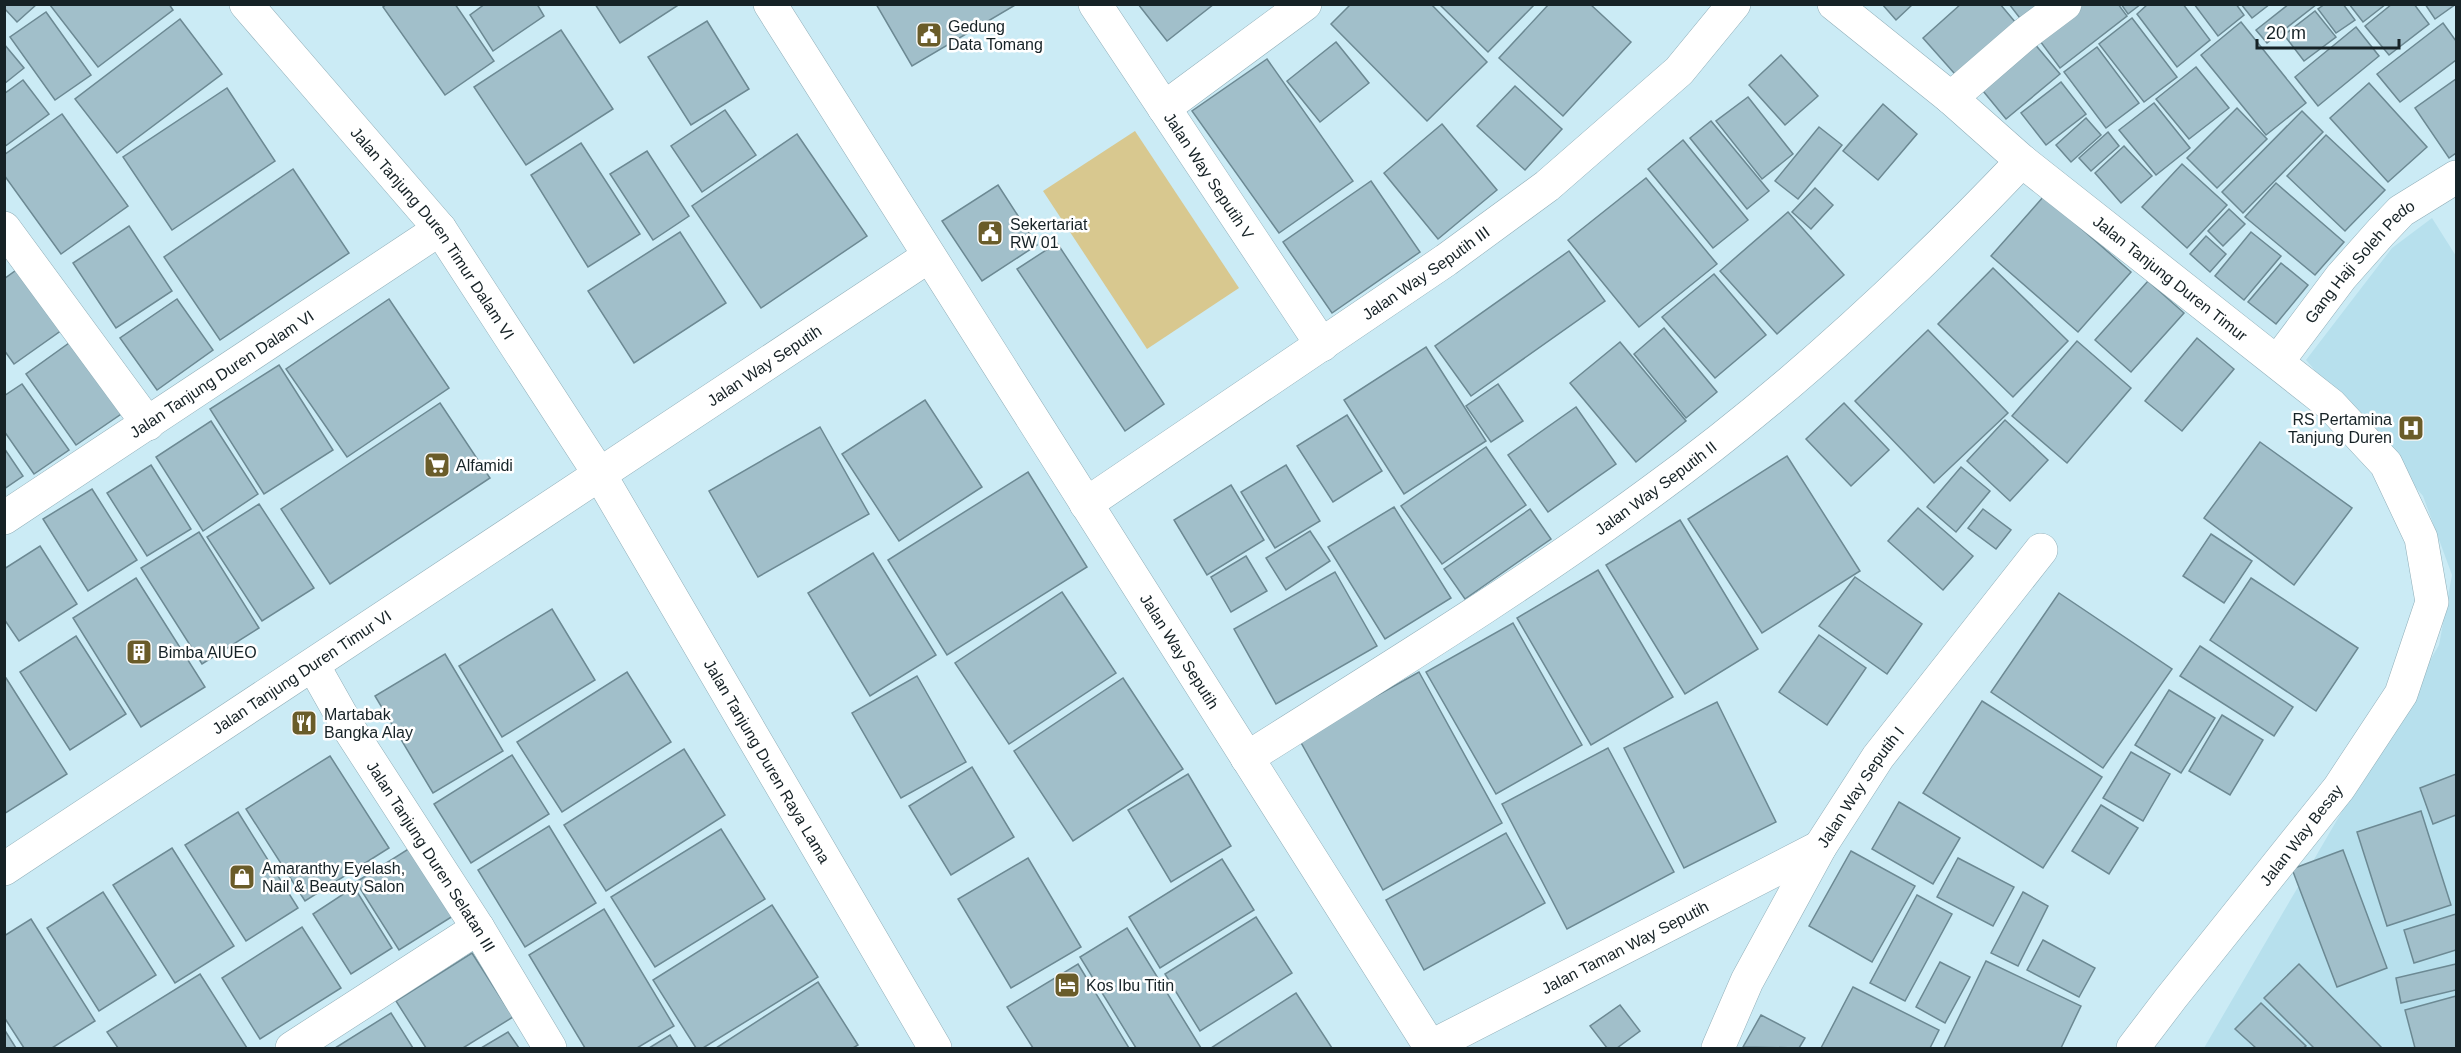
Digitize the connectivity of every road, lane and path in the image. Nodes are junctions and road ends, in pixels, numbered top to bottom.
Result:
1 (246, 4) edge
2 (770, 4) edge
3 (1095, 4) edge
4 (1305, 4) edge
5 (1734, 4) edge
6 (1833, 4) edge
7 (2065, 4) edge
8 (1950, 98) junction
9 (1164, 108) junction
10 (2022, 161) junction
11 (2457, 177) edge
12 (440, 229) junction
13 (11, 247) edge
14 (929, 256) junction
15 (1322, 345) junction
16 (2278, 361) junction
17 (148, 424) junction
18 (600, 475) junction
19 (1086, 504) junction
20 (4, 519) edge
21 (2041, 550) dead end
22 (2444, 597) edge
23 (313, 665) junction
24 (1247, 758) junction
25 (1820, 847) junction
26 (4, 869) edge
27 (478, 928) junction
28 (292, 1048) edge
29 (550, 1048) edge
30 (935, 1048) edge
31 (1430, 1048) edge
32 (1718, 1048) edge
33 (2133, 1048) edge

1 - 12 street, Jalan Tanjung Duren Timur Dalam VI
2 - 14 street, Jalan Way Seputih
3 - 9 street, Jalan Way Seputih V
4 - 9 street
5 - 15 street, Jalan Way Seputih III
6 - 8 street, Jalan Tanjung Duren Timur
7 - 8 street
8 - 10 street, Jalan Tanjung Duren Timur
9 - 15 street, Jalan Way Seputih V
10 - 16 street, Jalan Tanjung Duren Timur
10 - 24 street, Jalan Way Seputih II
11 - 16 street, Gang Haji Soleh Pedo
12 - 17 street, Jalan Tanjung Duren Dalam VI
12 - 18 street, Jalan Tanjung Duren Timur Dalam VI
13 - 17 street
14 - 18 street, Jalan Way Seputih
14 - 19 street, Jalan Way Seputih
15 - 19 street, Jalan Way Seputih III
16 - 22 street, Jalan Tanjung Duren Timur
17 - 20 street, Jalan Tanjung Duren Dalam VI
18 - 23 street, Jalan Tanjung Duren Timur VI
18 - 30 street, Jalan Tanjung Duren Raya Lama
19 - 24 street, Jalan Way Seputih
21 - 25 street, Jalan Way Seputih I
22 - 33 street, Jalan Way Besay
23 - 26 street, Jalan Tanjung Duren Timur VI
23 - 27 street, Jalan Tanjung Duren Selatan III
24 - 31 street, Jalan Way Seputih
25 - 31 street, Jalan Taman Way Seputih
25 - 32 street, Jalan Way Seputih I
27 - 28 street
27 - 29 street, Jalan Tanjung Duren Selatan III

